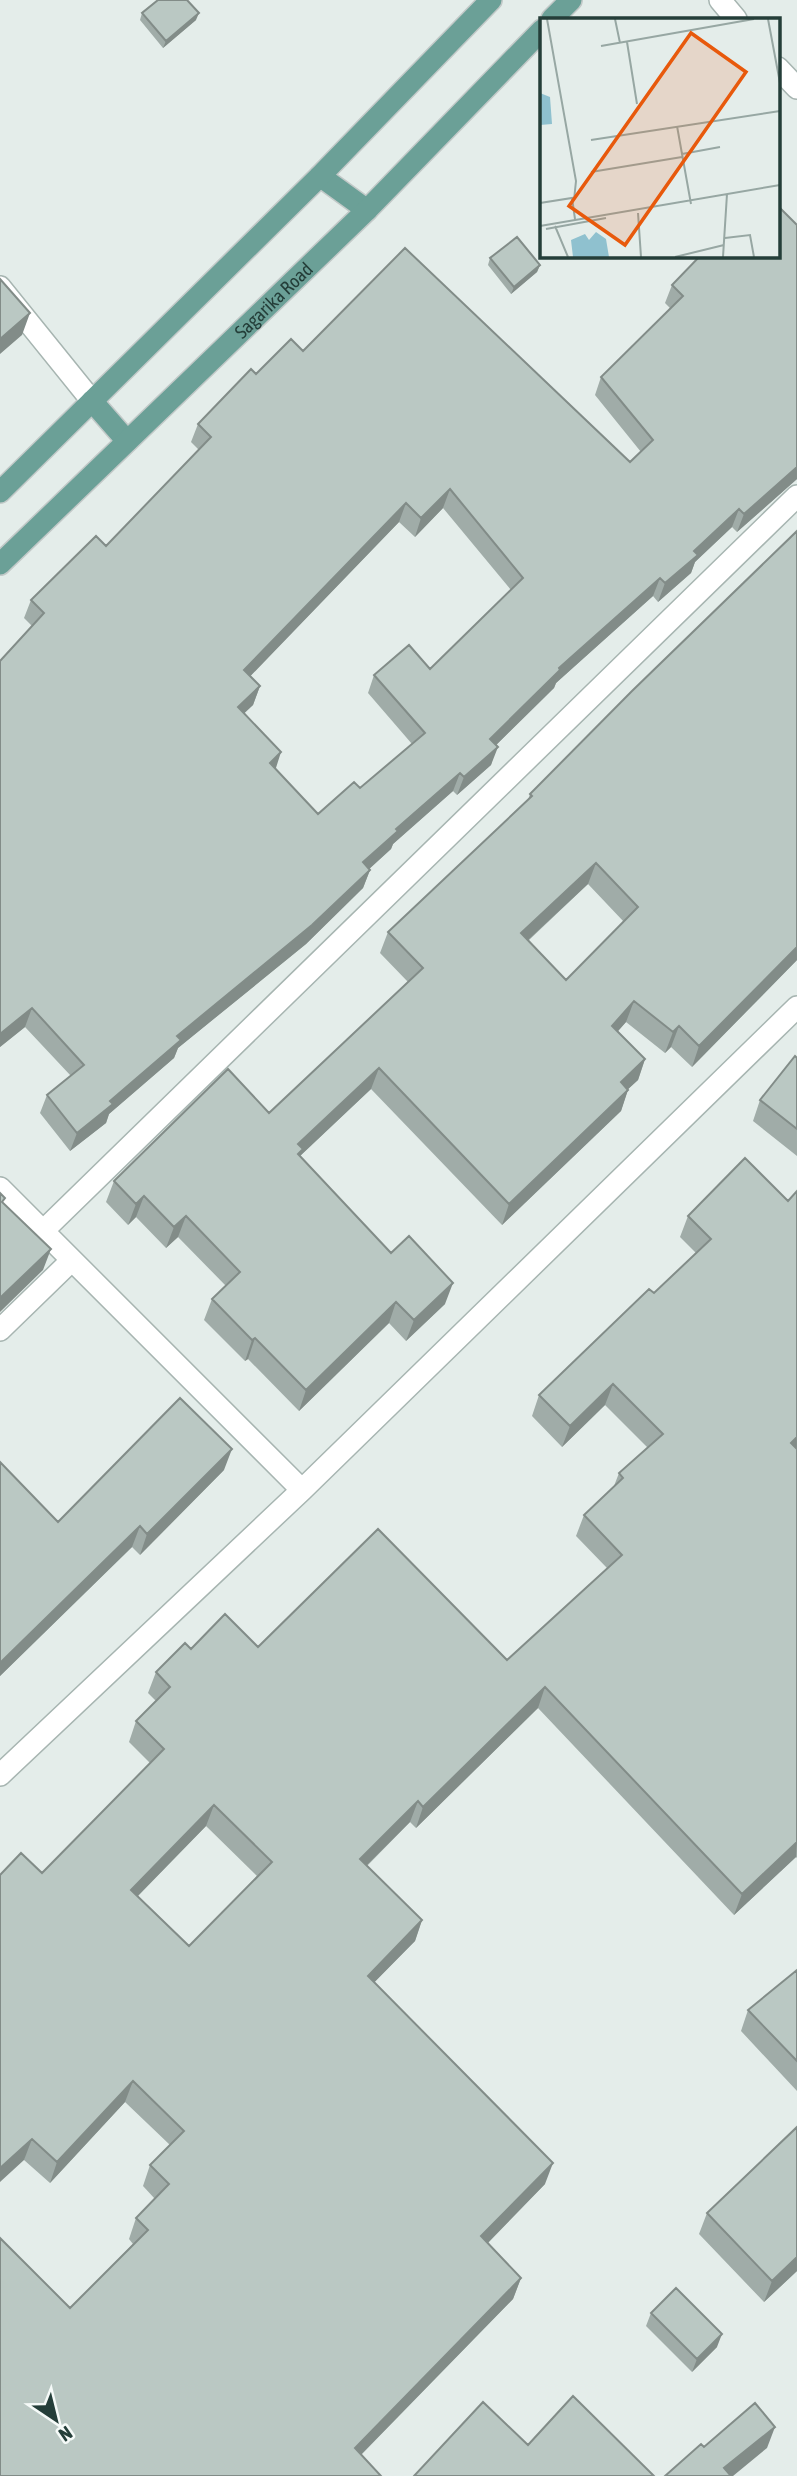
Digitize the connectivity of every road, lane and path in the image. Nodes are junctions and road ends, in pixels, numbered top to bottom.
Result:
1 (491, 0) edge
2 (571, 0) edge
3 (720, 0) edge
4 (553, 18) edge
5 (735, 18) edge
6 (540, 31) edge
7 (780, 70) edge
8 (796, 90) edge
9 (320, 176) junction
10 (367, 210) junction
11 (0, 287) edge
12 (92, 401) junction
13 (127, 441) junction
14 (0, 492) edge
15 (797, 496) edge
16 (0, 564) edge
17 (797, 1007) edge
18 (0, 1188) edge
19 (43, 1231) junction
20 (72, 1260) junction
21 (0, 1330) edge
22 (302, 1490) junction
23 (0, 1775) edge

1 - 9 main road
2 - 4 main road
3 - 5 street
6 - 10 main road, Sagarika Road
7 - 8 street
9 - 10 main road
9 - 12 main road
10 - 13 main road, Sagarika Road
11 - 12 street
12 - 13 main road
12 - 14 main road
13 - 16 main road, Sagarika Road
15 - 19 street
17 - 22 street
18 - 19 street
19 - 20 street
20 - 21 street
20 - 22 street
22 - 23 street

